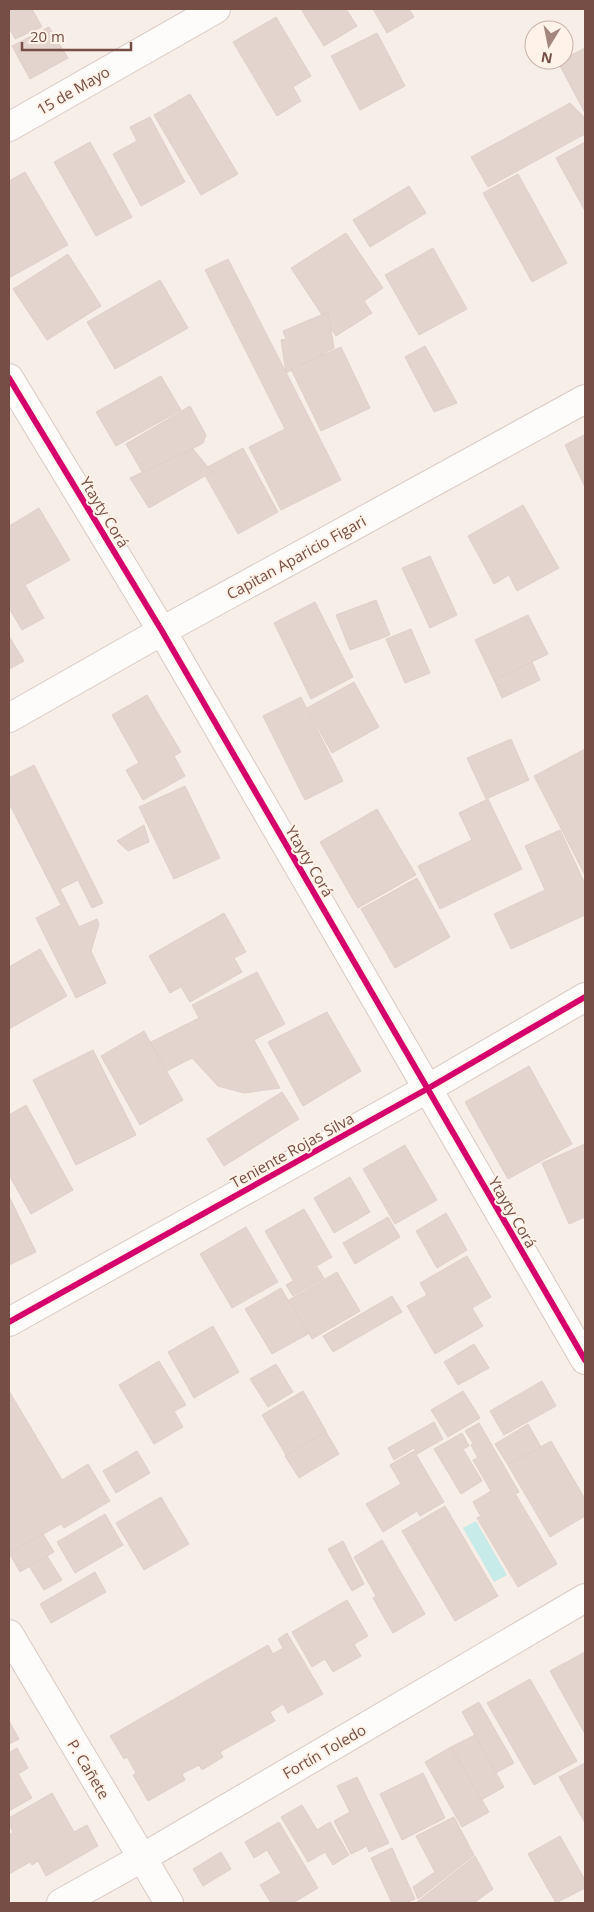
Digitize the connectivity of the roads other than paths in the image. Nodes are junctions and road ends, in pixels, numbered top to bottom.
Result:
1 (216, 9) edge
2 (9, 127) edge
3 (9, 378) edge
4 (585, 399) edge
5 (162, 631) junction
6 (9, 718) edge
7 (585, 997) edge
8 (427, 1089) junction
9 (9, 1322) edge
10 (585, 1360) edge
11 (585, 1598) edge
12 (9, 1634) edge
13 (142, 1858) junction
14 (62, 1903) edge
15 (169, 1903) edge

1 - 2 street, 15 de Mayo
3 - 5 street, Ytayty Corá
4 - 5 street, Capitan Aparicio Figari
5 - 6 street, Capitan Aparicio Figari
5 - 8 street, Ytayty Corá
7 - 8 street, Teniente Rojas Silva
8 - 9 street, Teniente Rojas Silva
8 - 10 street, Ytayty Corá
11 - 13 street, Fortín Toledo
12 - 13 street, P. Cañete
13 - 14 street, Fortín Toledo
13 - 15 street, P. Cañete

